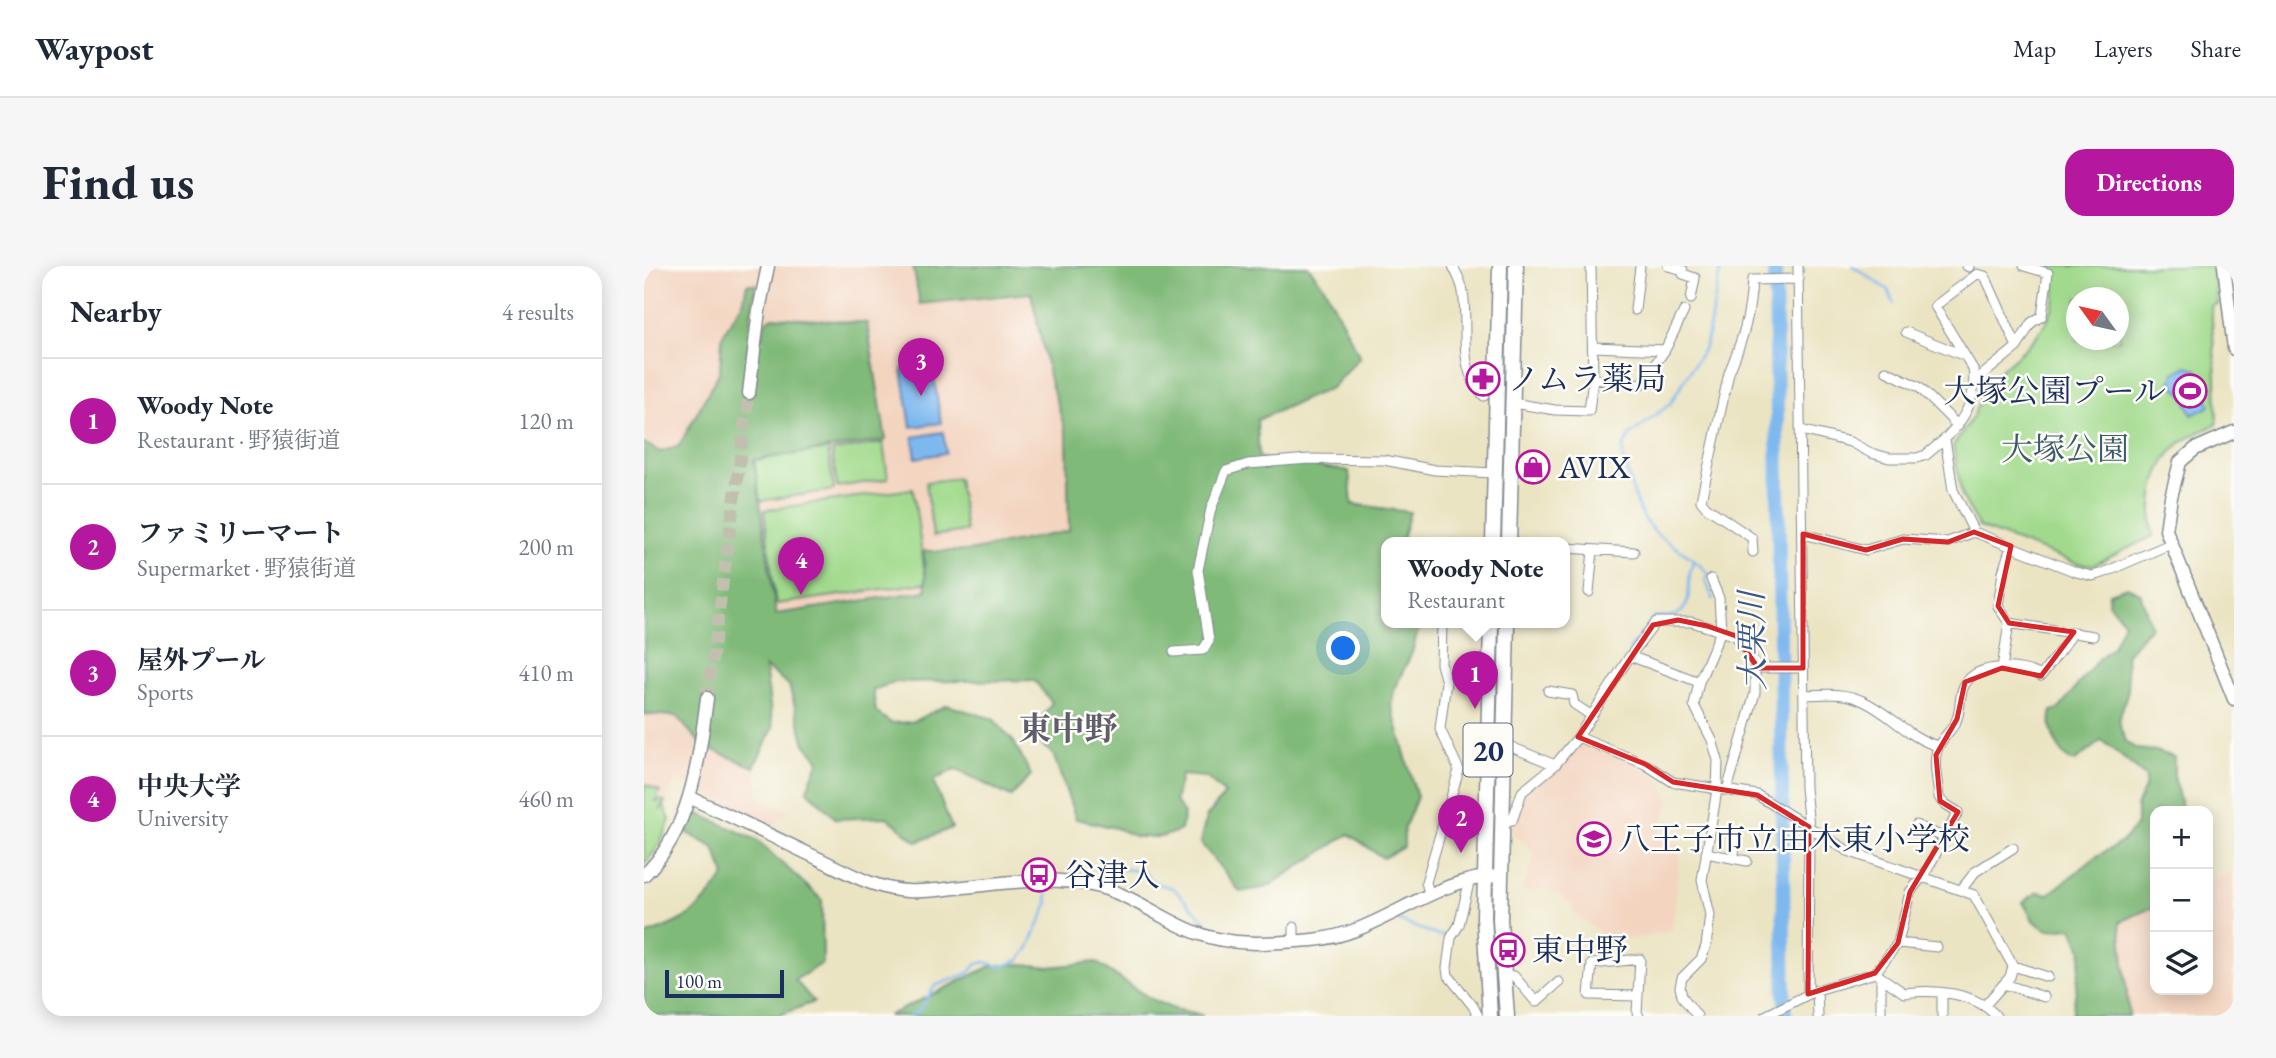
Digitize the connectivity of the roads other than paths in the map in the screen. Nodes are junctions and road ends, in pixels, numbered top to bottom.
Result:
1 (768, 266) edge
2 (1453, 266) edge
3 (1500, 266) edge
4 (1516, 266) edge
5 (1591, 266) edge
6 (1640, 266) edge
7 (1668, 266) edge
8 (1798, 266) edge
9 (2024, 266) edge
10 (2224, 266) edge
11 (1797, 279) junction
12 (1691, 299) dead end
13 (1635, 310) dead end
14 (1684, 311) dead end
15 (1906, 332) dead end
16 (1593, 347) junction
17 (2017, 347) junction
18 (2234, 349) edge
19 (1665, 350) junction
20 (1965, 356) junction
21 (1886, 371) dead end
22 (1593, 379) junction
23 (1975, 381) junction
24 (749, 393) tunnel mouth
25 (1490, 398) junction
26 (1513, 403) junction
27 (1958, 426) junction
28 (1801, 430) junction
29 (2234, 432) edge
30 (1945, 439) junction
31 (1494, 473) junction
32 (1974, 532) junction
33 (1803, 534) junction
34 (1493, 537) edge
35 (1509, 537) edge
36 (2170, 544) junction
37 (2011, 546) junction
38 (1570, 548) edge
39 (1593, 550) junction
40 (1634, 552) dead end
41 (1753, 552) dead end
42 (1711, 579) dead end
43 (1589, 592) dead end
44 (2009, 624) junction
45 (1442, 628) edge
46 (1491, 628) edge
47 (1507, 628) edge
48 (1721, 631) junction
49 (2074, 632) junction
50 (2093, 636) dead end
51 (1174, 652) dead end
52 (1630, 656) junction
53 (1757, 668) junction
54 (1802, 668) junction
55 (2003, 668) junction
56 (1699, 682) junction
57 (1548, 691) dead end
58 (1804, 695) junction
59 (707, 698) tunnel mouth
60 (2234, 699) edge
61 (1592, 716) junction
62 (1578, 737) junction
63 (1504, 744) junction
64 (1938, 746) junction
65 (1555, 765) junction
66 (1722, 790) junction
67 (689, 797) junction
68 (1502, 824) junction
69 (1916, 825) dead end
70 (1807, 826) junction
71 (1738, 833) dead end
72 (1945, 838) junction
73 (2012, 848) dead end
74 (1706, 853) junction
75 (1733, 858) junction
76 (1747, 861) dead end
77 (644, 875) edge
78 (1500, 876) junction
79 (1477, 877) junction
80 (1921, 877) junction
81 (1961, 890) junction
82 (1429, 893) junction
83 (1294, 927) dead end
84 (1294, 941) junction
85 (1898, 943) junction
86 (1937, 947) dead end
87 (2013, 965) junction
88 (1503, 975) junction
89 (1878, 976) junction
90 (2048, 977) dead end
91 (1559, 982) dead end
92 (2004, 984) junction
93 (1810, 993) junction
94 (1942, 993) junction
95 (1638, 996) junction
96 (2044, 997) dead end
97 (1986, 1004) junction
98 (1478, 1016) edge
99 (1490, 1016) edge
100 (1507, 1016) edge
101 (1639, 1016) edge
102 (1697, 1016) edge
103 (1765, 1016) edge
104 (1818, 1016) edge
105 (1881, 1016) edge
106 (1942, 1016) edge
107 (1996, 1016) edge

1 - 24 street
2 - 25 street
3 - 25 main road
4 - 26 main road
5 - 16 street
6 - 13 street
7 - 12 street
8 - 11 street
9 - 17 street
10 - 18 street
11 - 28 street
11 - 41 street
14 - 19 street
15 - 20 street
16 - 19 street
16 - 22 street
17 - 20 street
17 - 23 street
19 - 22 street
20 - 23 street
21 - 27 street
22 - 26 street
23 - 27 street
25 - 26 main road
25 - 31 main road
26 - 35 main road
27 - 30 street
28 - 30 street
28 - 33 street
29 - 36 street
30 - 32 street
31 - 34 main road
31 - 51 street
32 - 33 street
32 - 37 street
33 - 54 street
36 - 37 street
36 - 60 street
37 - 44 street
38 - 39 street
39 - 40 street
39 - 43 street
42 - 48 street
44 - 49 street
44 - 55 street
45 - 82 street
46 - 79 main road, 20
47 - 63 main road, 20
48 - 52 street
48 - 53 street
48 - 56 street
49 - 50 street
49 - 55 street
52 - 56 street
52 - 61 street
53 - 54 street
53 - 66 street
54 - 58 street
55 - 64 street
56 - 66 street
57 - 61 street
58 - 64 street
58 - 70 street
59 - 67 street
61 - 62 street
62 - 65 street
62 - 66 street
63 - 65 street
63 - 68 main road, 20
64 - 72 street
65 - 68 street
66 - 70 street
66 - 74 street
67 - 77 street
67 - 84 street
68 - 78 main road, 20
69 - 72 street
70 - 80 street
70 - 93 street
71 - 75 street
72 - 80 street
73 - 81 street
74 - 75 street
74 - 102 street
75 - 76 street
78 - 79 street
78 - 88 main road, 20
79 - 82 street
79 - 98 street
79 - 99 main road, 20
80 - 81 street
80 - 85 street
81 - 87 street
82 - 84 street
83 - 84 street
85 - 86 street
85 - 89 street
87 - 90 street
87 - 92 street
88 - 91 street
88 - 100 main road, 20
89 - 93 street
89 - 94 street
89 - 105 street
92 - 96 street
92 - 97 street
93 - 103 street
93 - 104 street
94 - 97 street
94 - 106 street
95 - 95 street
95 - 101 street
97 - 107 street

